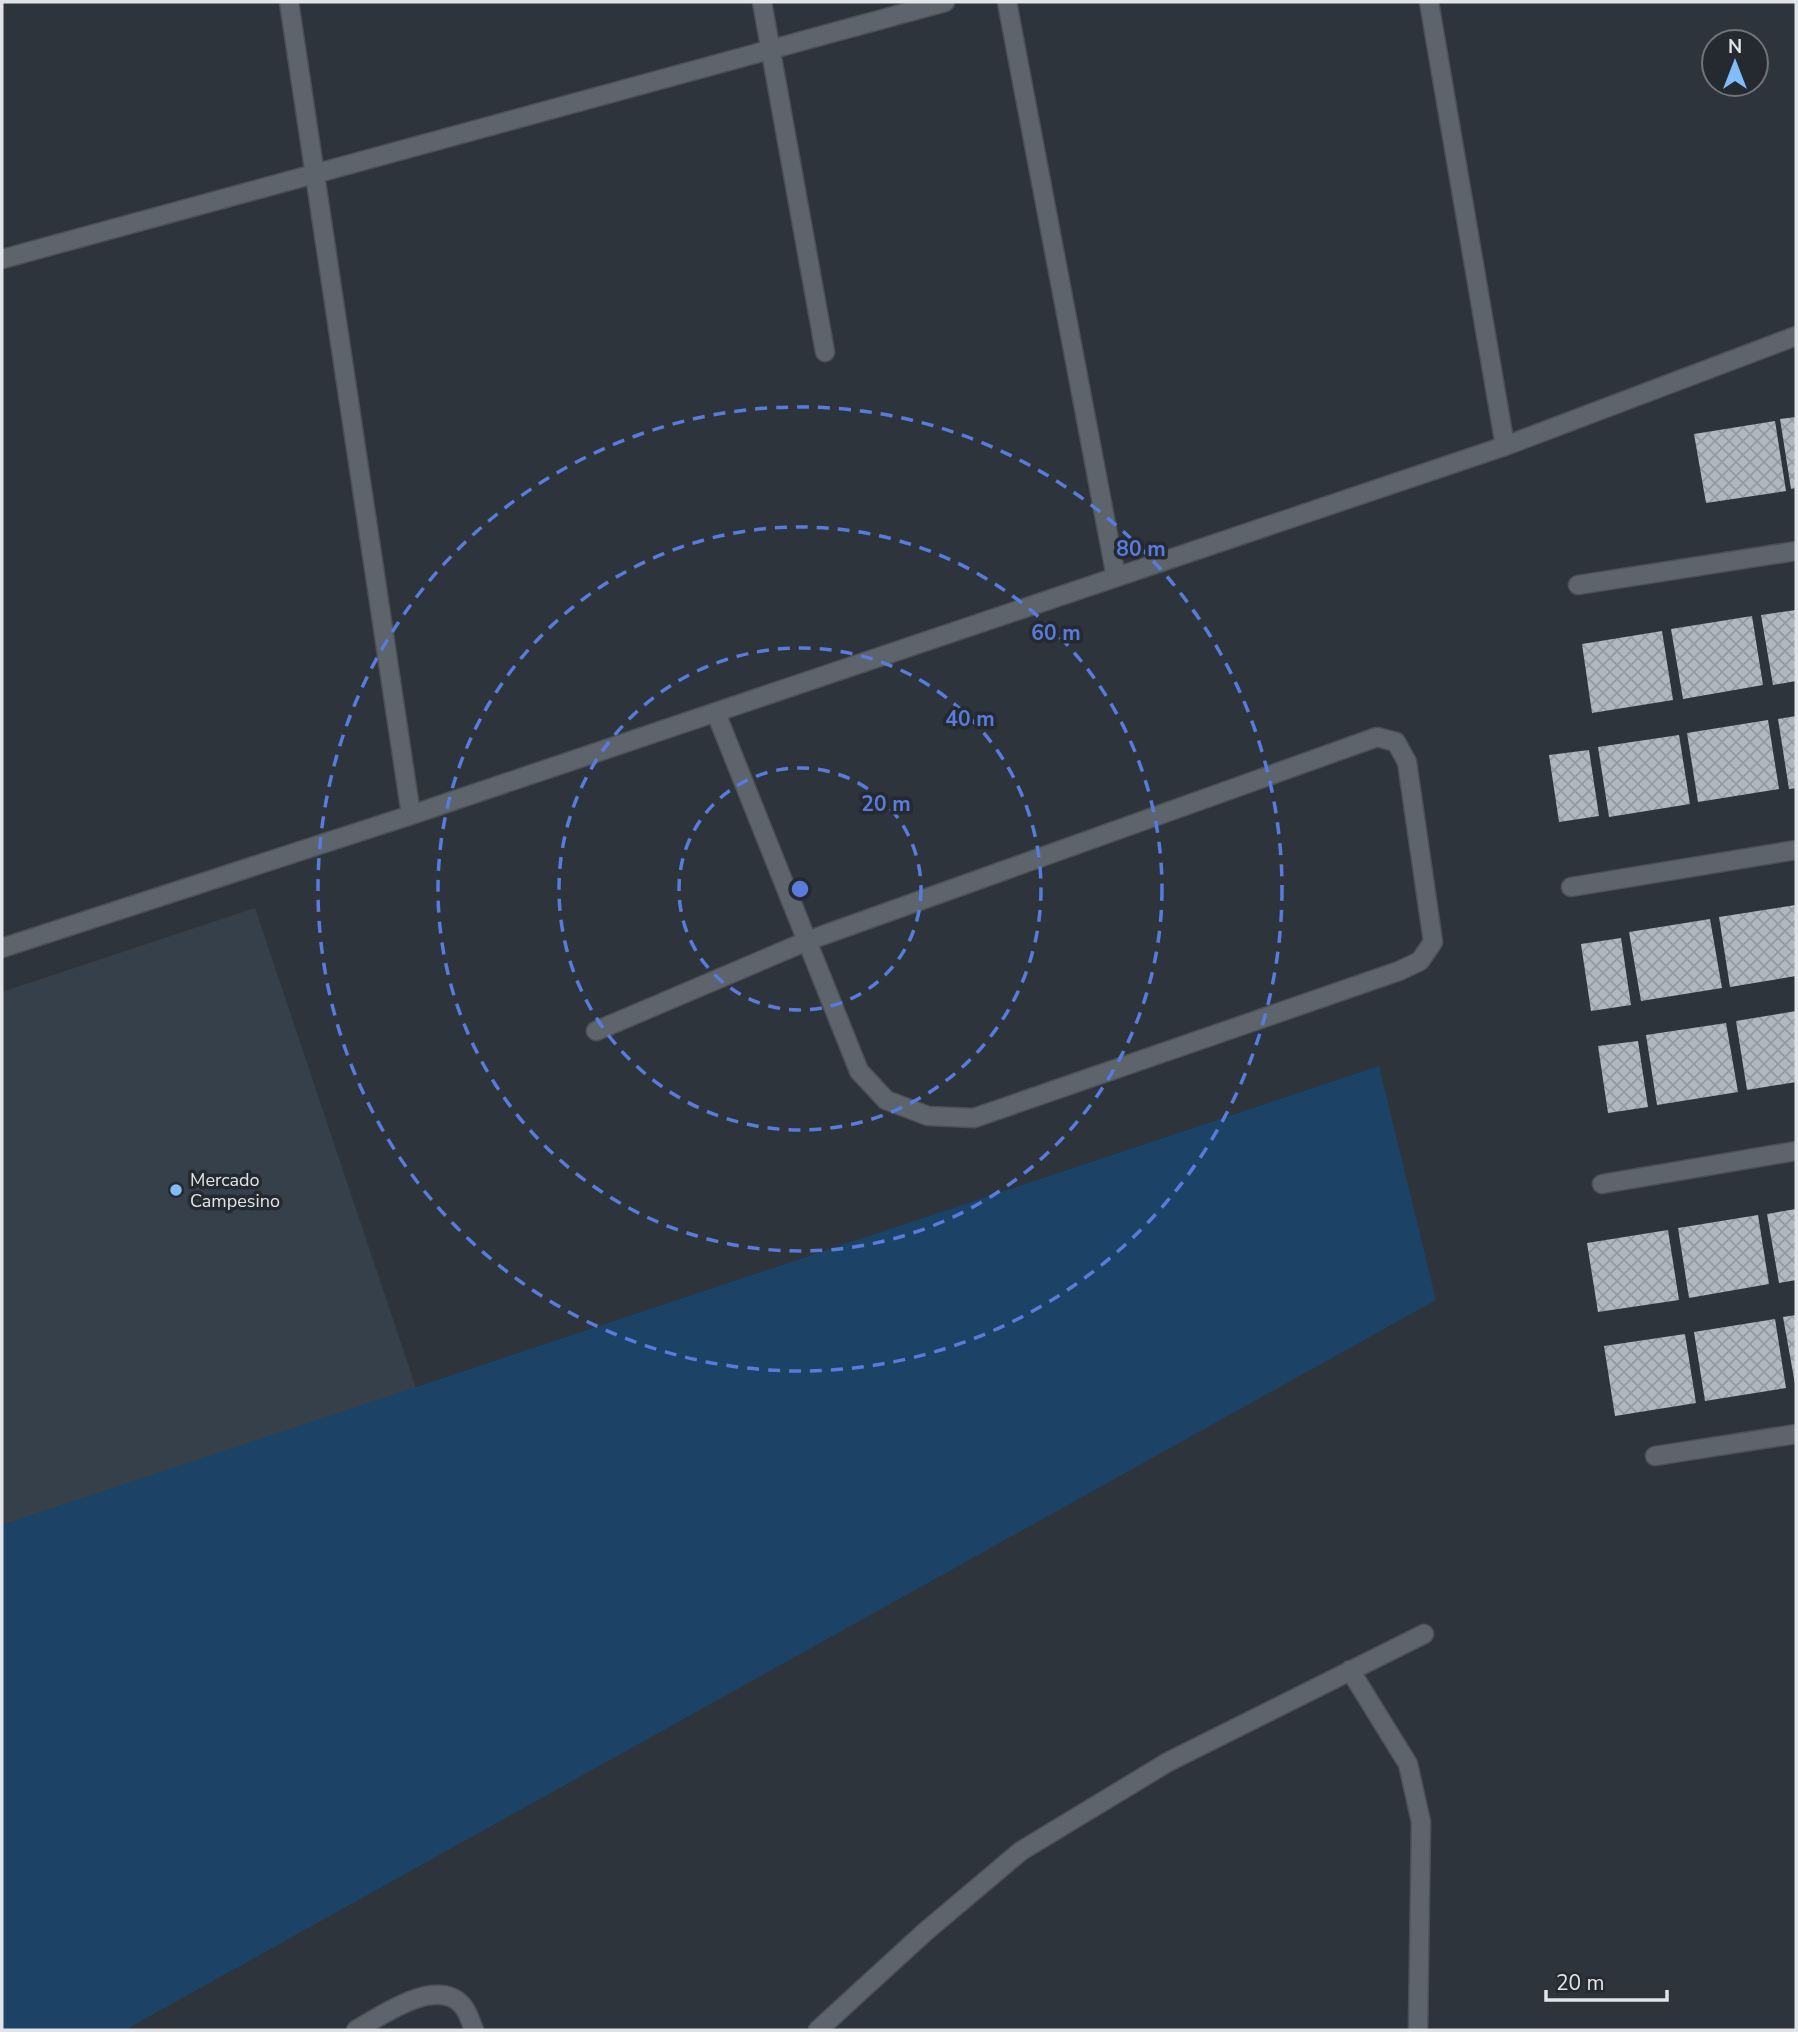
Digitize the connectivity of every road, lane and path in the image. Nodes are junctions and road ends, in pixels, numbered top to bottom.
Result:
1 (289, 2) edge
2 (762, 2) edge
3 (945, 2) edge
4 (1007, 2) edge
5 (1429, 2) edge
6 (769, 50) junction
7 (316, 174) junction
8 (2, 259) edge
9 (1796, 336) edge
10 (825, 352) dead end
11 (1505, 446) junction
12 (1796, 551) edge
13 (1116, 577) junction
14 (1578, 585) dead end
15 (716, 713) junction
16 (411, 815) junction
17 (1796, 850) edge
18 (1571, 887) dead end
19 (807, 941) junction
20 (2, 948) edge
21 (596, 1031) dead end
22 (1796, 1152) edge
23 (1602, 1184) dead end
24 (1796, 1434) edge
25 (1655, 1456) dead end
26 (1424, 1634) dead end
27 (1350, 1670) junction
28 (356, 2030) edge
29 (474, 2030) edge
30 (818, 2030) edge
31 (1418, 2030) edge

1 - 7 street
2 - 6 street
3 - 6 street
4 - 13 street
5 - 11 street
6 - 7 street
6 - 10 street
7 - 8 street
7 - 16 street
9 - 11 street
11 - 13 street
12 - 14 street
13 - 15 street
15 - 16 street
15 - 19 street
16 - 20 street
17 - 18 street
19 - 19 street
19 - 21 street
22 - 23 street
24 - 25 street
26 - 27 street
27 - 30 street
27 - 31 street
28 - 29 street

